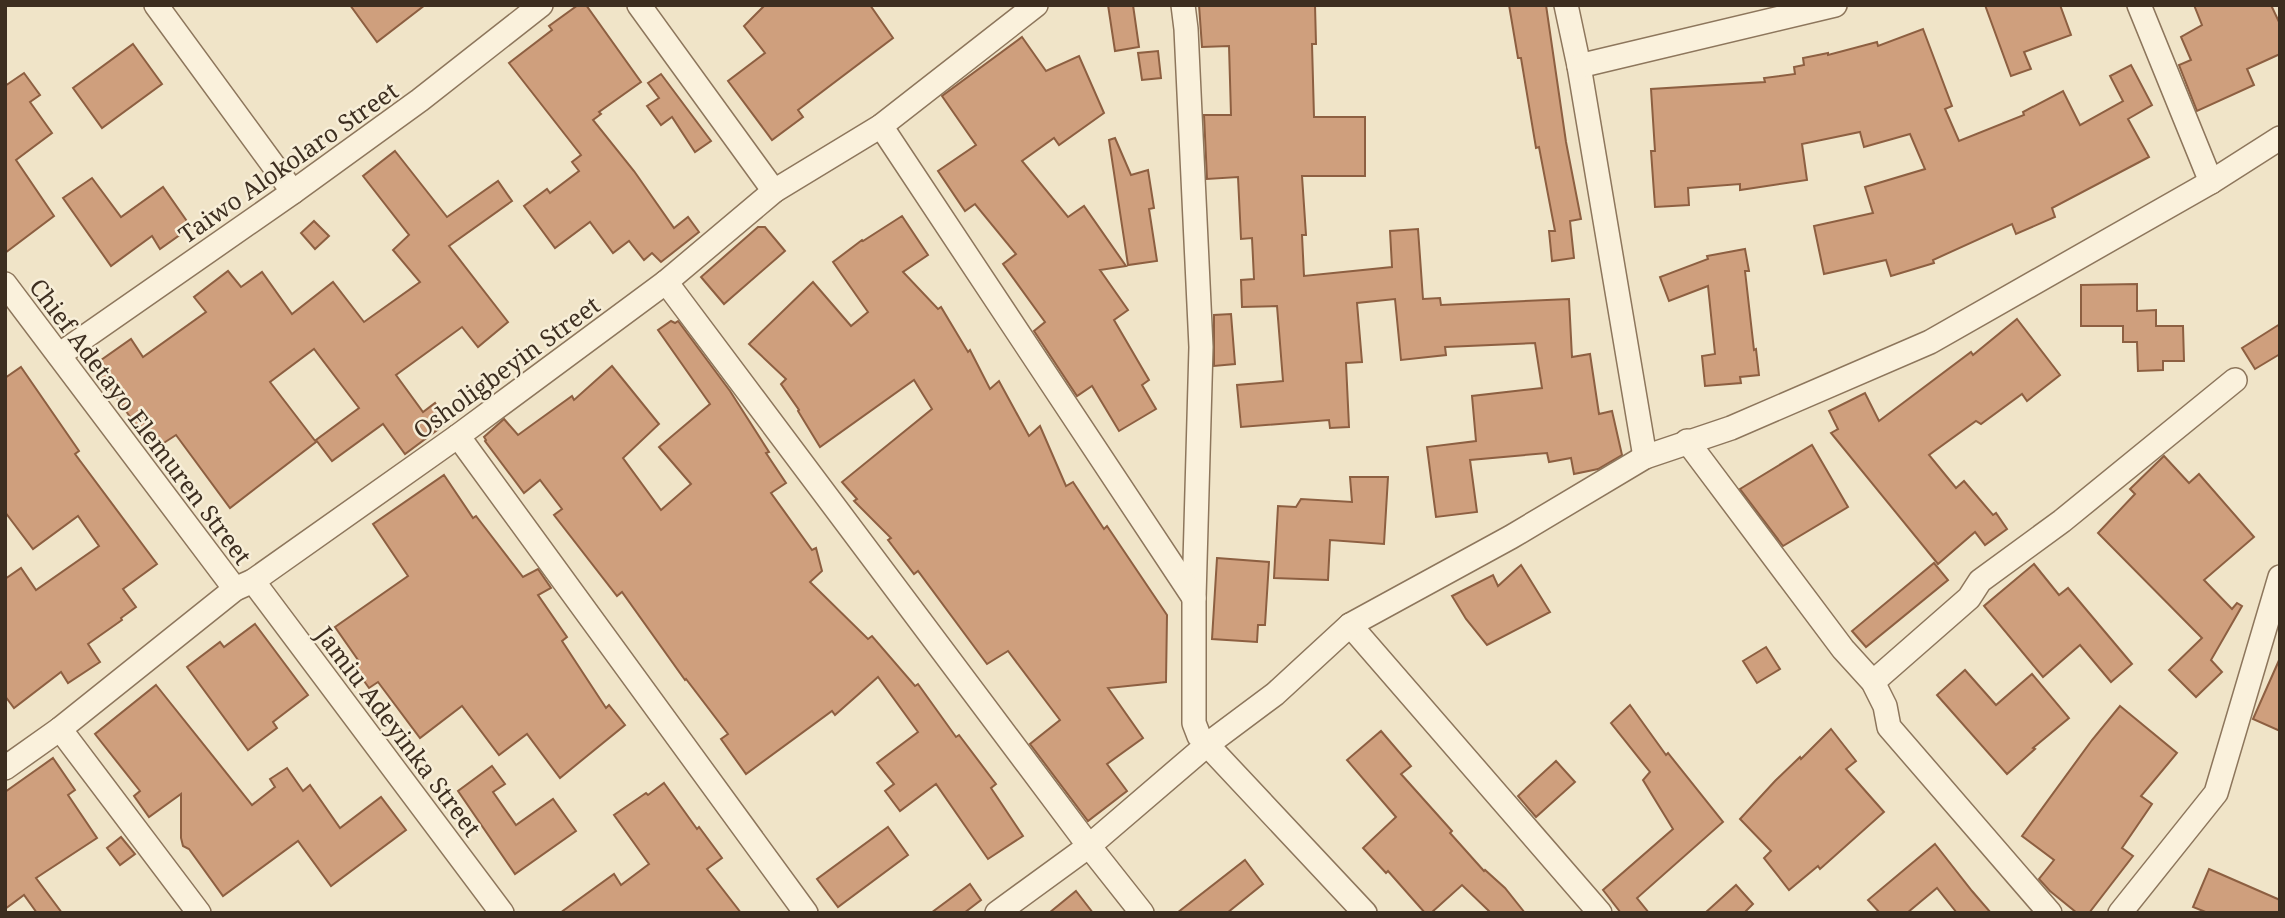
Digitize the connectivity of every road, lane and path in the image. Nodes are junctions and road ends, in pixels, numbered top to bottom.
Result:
1 (156, 5) edge
2 (639, 5) edge
3 (1036, 5) edge
4 (1183, 5) edge
5 (1566, 5) edge
6 (1835, 5) edge
7 (2139, 5) edge
8 (530, 8) edge
9 (1579, 66) junction
10 (881, 126) junction
11 (2280, 138) edge
12 (2211, 182) junction
13 (774, 191) junction
14 (293, 192) junction
15 (666, 282) junction
16 (5, 284) edge
17 (59, 355) junction
18 (2235, 380) dead end
19 (458, 436) junction
20 (1687, 441) junction
21 (1645, 457) junction
22 (2280, 577) edge
23 (244, 585) junction
24 (1194, 598) junction
25 (1350, 625) junction
26 (1872, 682) junction
27 (60, 729) junction
28 (1208, 744) junction
29 (6, 767) edge
30 (1089, 846) junction
31 (199, 913) edge
32 (502, 913) edge
33 (806, 913) edge
34 (997, 913) edge
35 (1142, 913) edge
36 (1364, 913) edge
37 (1600, 913) edge
38 (2050, 913) edge
39 (2120, 913) edge

1 - 14 street
2 - 13 street
3 - 10 street, Osholigbeyin Street
4 - 24 street
5 - 9 street
6 - 9 street
7 - 12 street
8 - 14 street, Taiwo Alokolaro Street
9 - 21 street
10 - 13 street, Osholigbeyin Street
10 - 24 street
11 - 12 street
12 - 20 street
13 - 15 street, Osholigbeyin Street
14 - 17 street, Taiwo Alokolaro Street
15 - 19 street, Osholigbeyin Street
15 - 30 street
16 - 17 street, Chief Adetayo Elemuren Street
17 - 23 street, Chief Adetayo Elemuren Street
18 - 26 street
19 - 23 street, Osholigbeyin Street
19 - 33 street
20 - 21 street
20 - 26 street
21 - 25 street
22 - 39 street
23 - 27 street, Osholigbeyin Street
23 - 32 street, Jamiu Adeyinka Street
24 - 28 street
25 - 28 street
25 - 37 street
26 - 38 street
27 - 29 street, Osholigbeyin Street
27 - 31 street
28 - 30 street
28 - 36 street
30 - 34 street
30 - 35 street

